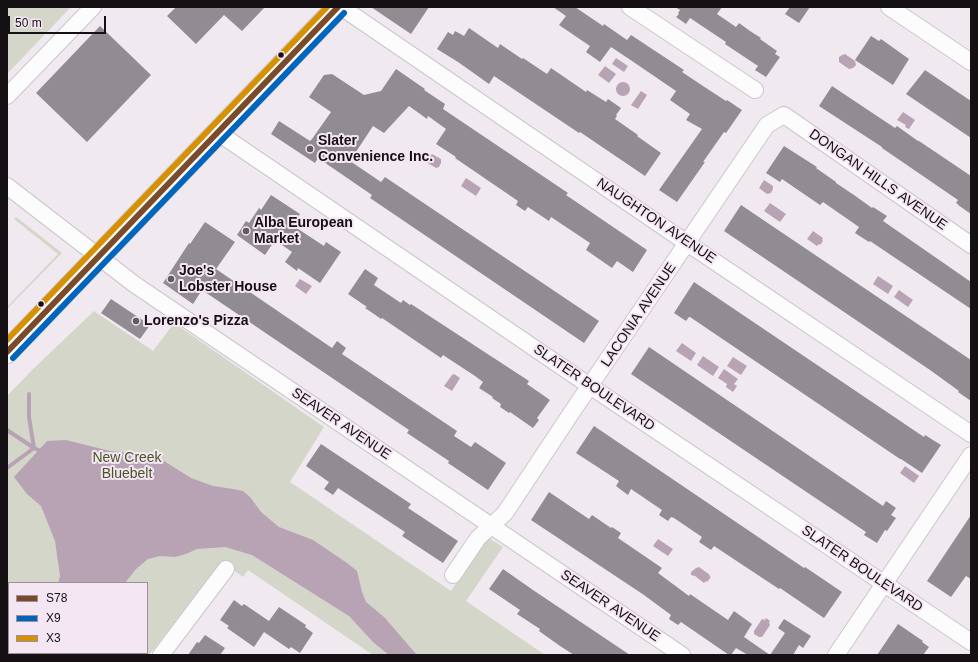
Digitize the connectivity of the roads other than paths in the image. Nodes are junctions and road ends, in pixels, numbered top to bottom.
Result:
1 (93, 7) edge
2 (338, 7) edge
3 (341, 7) edge
4 (630, 7) edge
5 (889, 7) edge
6 (971, 62) edge
7 (755, 90) dead end
8 (7, 96) edge
9 (784, 115) joint
10 (217, 132) junction
11 (7, 186) edge
12 (688, 243) junction
13 (971, 245) edge
14 (98, 256) junction
15 (11, 348) edge
16 (590, 386) junction
17 (971, 434) edge
18 (971, 455) edge
19 (490, 526) junction
20 (226, 569) dead end
21 (453, 575) dead end
22 (884, 584) junction
23 (971, 642) edge
24 (162, 655) edge
25 (682, 655) edge
26 (836, 655) edge

1 - 8 street
2 - 10 main road
3 - 12 street, NAUGHTON AVENUE
4 - 7 street
5 - 6 street
9 - 12 street, LACONIA AVENUE
9 - 13 street, DONGAN HILLS AVENUE
10 - 14 main road
10 - 16 street, SLATER BOULEVARD
11 - 14 street, SEAVER AVENUE
12 - 16 street, LACONIA AVENUE
12 - 17 street, NAUGHTON AVENUE
14 - 15 main road
14 - 19 street, SEAVER AVENUE
16 - 19 street, LACONIA AVENUE
16 - 22 street, SLATER BOULEVARD
18 - 22 street
19 - 21 street, LACONIA AVENUE
19 - 25 street, SEAVER AVENUE
20 - 24 street
22 - 23 street, SLATER BOULEVARD
22 - 26 street

